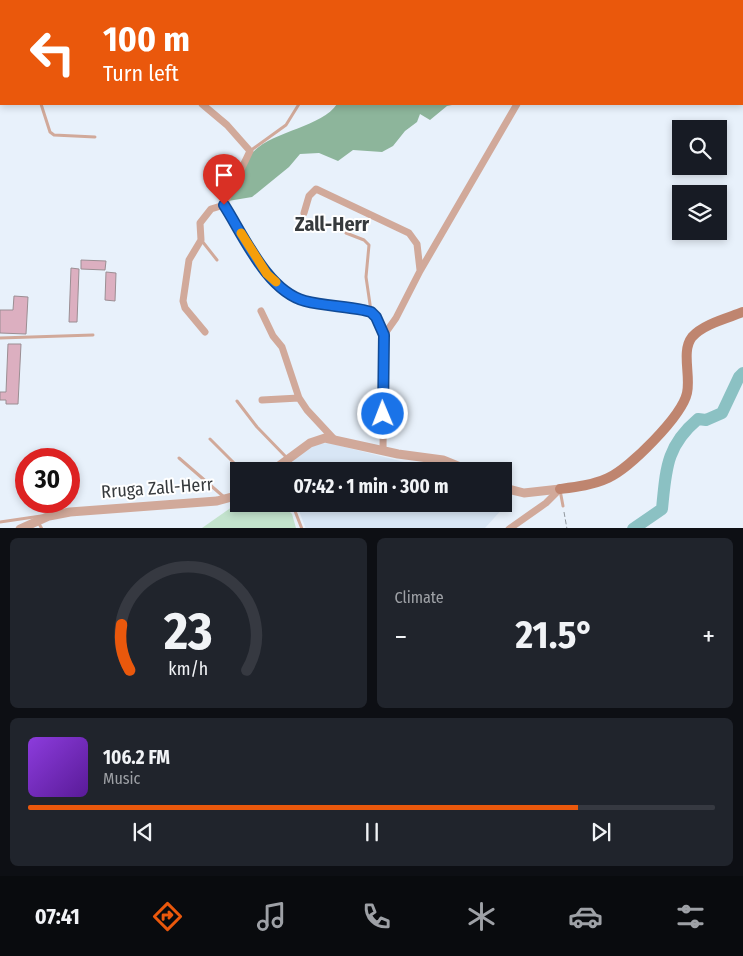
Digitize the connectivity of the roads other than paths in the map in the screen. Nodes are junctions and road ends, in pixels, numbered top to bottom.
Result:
1 (42, 105) edge
2 (203, 105) edge
3 (298, 105) edge
4 (516, 105) edge
5 (95, 136) dead end
6 (250, 151) junction
7 (224, 205) junction
8 (304, 213) dead end
9 (346, 233) dead end
10 (201, 240) junction
11 (217, 260) dead end
12 (420, 271) junction
13 (261, 311) dead end
14 (371, 312) junction
15 (743, 312) edge
16 (205, 332) dead end
17 (93, 335) dead end
18 (384, 335) junction
19 (0, 338) edge
20 (299, 398) junction
21 (262, 400) dead end
22 (237, 401) dead end
23 (333, 438) junction
24 (210, 439) dead end
25 (383, 451) junction
26 (179, 458) dead end
27 (288, 459) junction
28 (233, 462) edge
29 (284, 462) edge
30 (448, 462) edge
31 (560, 489) junction
32 (512, 490) edge
33 (230, 498) edge
34 (226, 500) junction
35 (563, 506) road end
36 (295, 512) edge
37 (50, 516) junction
38 (0, 522) edge
39 (40, 525) edge
40 (20, 528) edge
41 (302, 528) edge
42 (509, 528) edge

1 - 5 lane
2 - 6 street
3 - 6 lane
4 - 12 street
6 - 7 street
7 - 10 street
7 - 14 street
8 - 12 street
9 - 14 lane
10 - 11 lane
10 - 16 street
12 - 18 street
13 - 20 street
14 - 18 street
15 - 31 main road
17 - 19 lane
18 - 25 street
20 - 21 street
20 - 23 street
22 - 27 lane
23 - 25 street
23 - 27 street
24 - 28 lane
25 - 30 street
26 - 34 lane
27 - 29 street
31 - 32 street
31 - 35 lane
31 - 42 street
33 - 34 street, Rruga Zall-Herr
34 - 37 street, Rruga Zall-Herr
36 - 41 lane
37 - 38 lane
37 - 39 street, Rruga Zall-Herr
39 - 40 street, Rruga Zall-Herr

